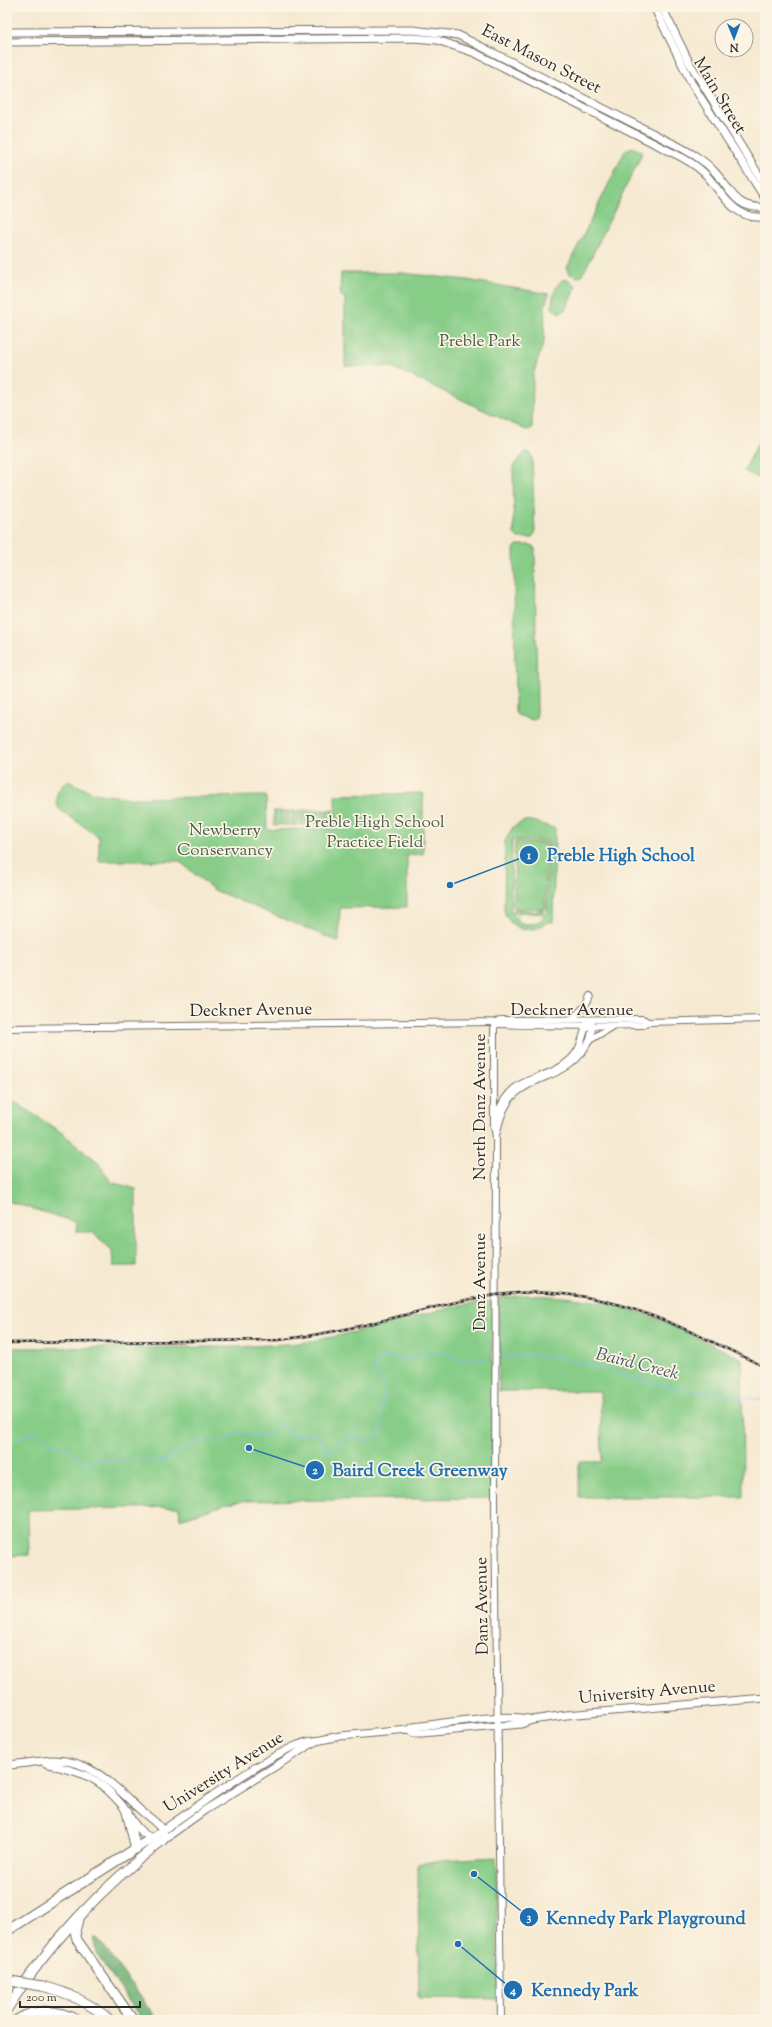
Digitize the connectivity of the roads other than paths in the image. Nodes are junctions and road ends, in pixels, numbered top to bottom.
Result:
1 (654, 7) edge
2 (662, 7) edge
3 (7, 32) edge
4 (7, 42) edge
5 (765, 185) edge
6 (765, 198) edge
7 (765, 207) edge
8 (765, 217) edge
9 (590, 996) dead end
10 (572, 1019) junction
11 (590, 1019) junction
12 (765, 1019) edge
13 (496, 1022) junction
14 (648, 1022) junction
15 (589, 1026) junction
16 (614, 1026) junction
17 (7, 1028) edge
18 (590, 1040) junction
19 (494, 1126) junction
20 (496, 1137) junction
21 (495, 1191) joint
22 (765, 1698) edge
23 (498, 1722) junction
24 (43, 1762) junction
25 (7, 1765) edge
26 (126, 1812) junction
27 (163, 1835) junction
28 (152, 1838) junction
29 (136, 1849) junction
30 (80, 1916) junction
31 (24, 1919) junction
32 (7, 1928) edge
33 (7, 1931) edge
34 (8, 1981) edge
35 (7, 2009) edge
36 (17, 2020) edge
37 (78, 2020) edge
38 (110, 2020) edge
39 (133, 2020) edge
40 (501, 2020) edge

1 - 6 main road, Main Street
2 - 5 main road, Main Street
3 - 7 main road, East Mason Street
4 - 8 main road, East Mason Street
9 - 10 street
10 - 11 street, Deckner Avenue
10 - 13 street, Deckner Avenue
11 - 14 street, Deckner Avenue
11 - 15 street
12 - 14 street, Deckner Avenue
13 - 15 street, Deckner Avenue
13 - 17 street, Deckner Avenue
13 - 19 street, North Danz Avenue
14 - 16 street, Deckner Avenue
15 - 16 street, Deckner Avenue
15 - 18 street
15 - 19 street
16 - 18 street
18 - 20 street
19 - 20 street, North Danz Avenue
20 - 21 street, North Danz Avenue
21 - 23 street, Danz Avenue
22 - 23 main road, University Avenue
23 - 27 main road, University Avenue
23 - 40 street, Danz Avenue
24 - 25 main road
24 - 26 main road
24 - 27 main road
26 - 28 main road
26 - 29 highway
27 - 28 main road, University Avenue
27 - 30 highway
28 - 29 highway
29 - 31 highway
30 - 35 highway
30 - 39 highway
31 - 32 highway
31 - 33 highway
34 - 38 highway, bridge
36 - 37 highway

